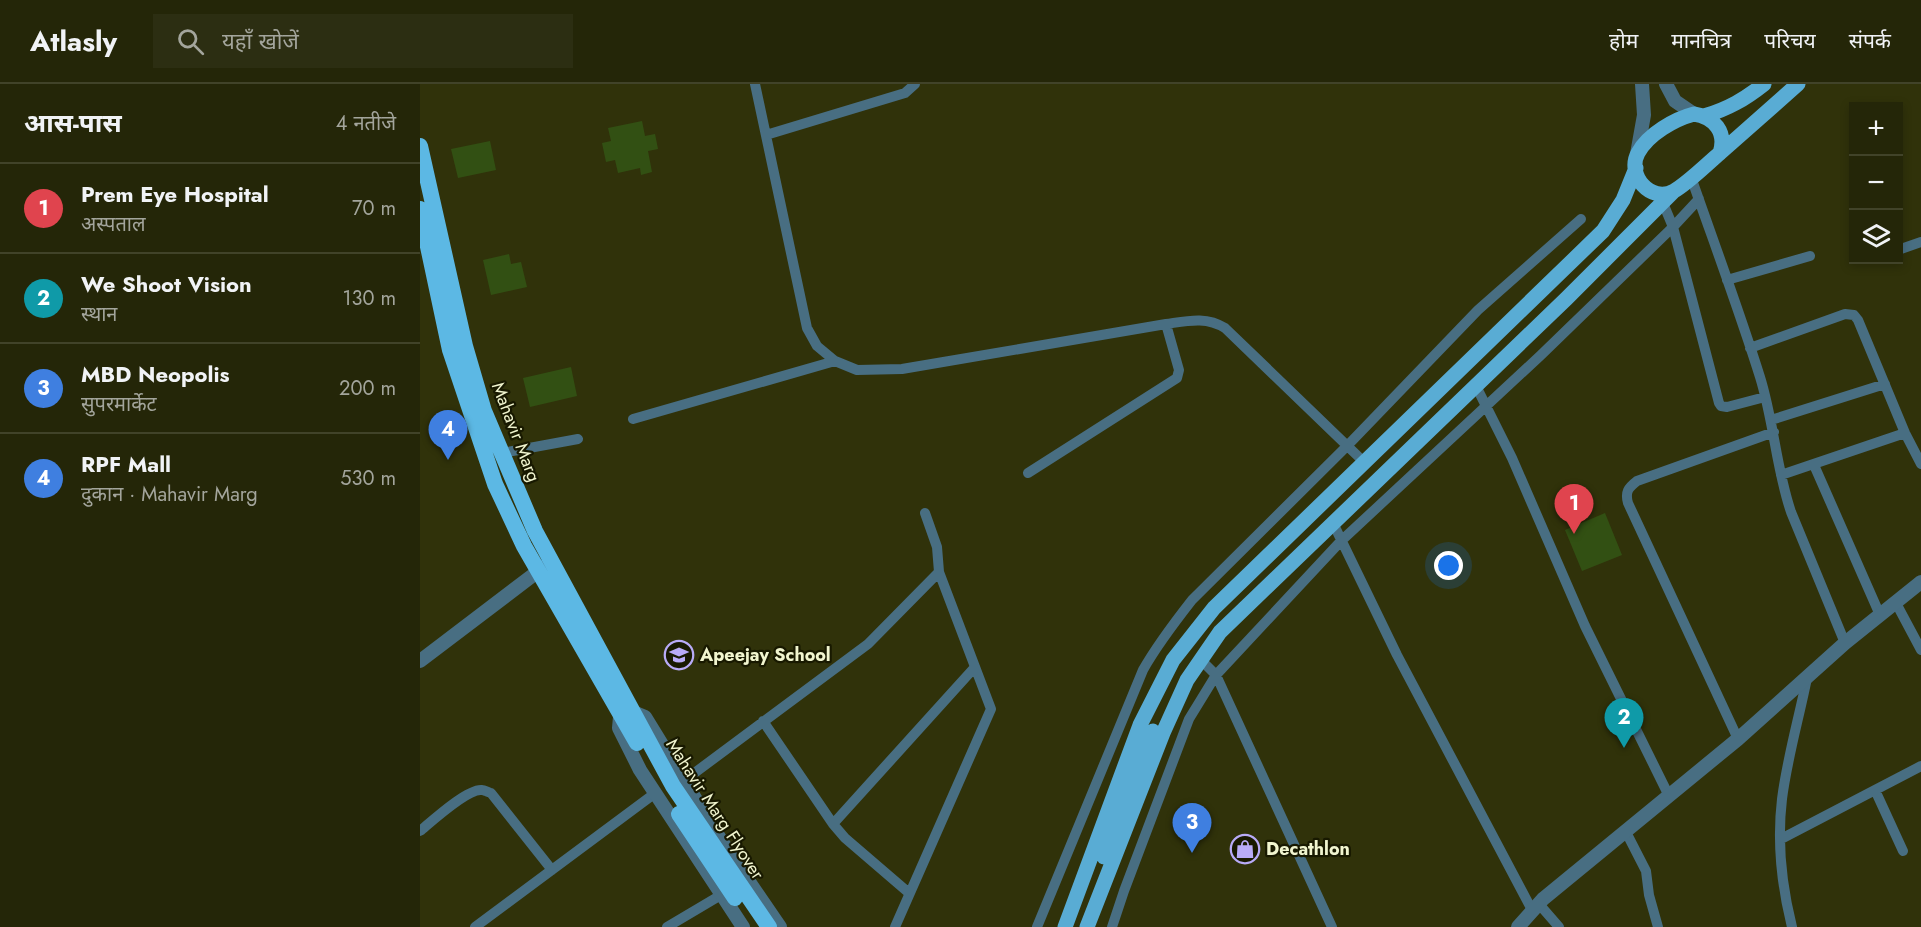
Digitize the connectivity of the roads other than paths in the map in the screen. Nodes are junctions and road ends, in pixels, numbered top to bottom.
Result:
1 (755, 84) edge
2 (915, 84) edge
3 (1642, 84) edge
4 (1666, 84) edge
5 (1764, 84) edge
6 (1798, 84) edge
7 (1699, 115) junction
8 (766, 135) junction
9 (420, 146) edge
10 (1720, 153) junction
11 (1637, 161) junction
12 (1691, 177) junction
13 (1674, 191) junction
14 (1699, 199) junction
15 (1663, 203) junction
16 (420, 209) edge
17 (1581, 219) dead end
18 (1673, 227) junction
19 (1921, 242) edge
20 (1903, 249) edge
21 (1810, 256) dead end
22 (1726, 280) junction
23 (1166, 324) junction
24 (1750, 348) junction
25 (835, 361) junction
26 (1885, 384) junction
27 (1476, 386) junction
28 (1765, 396) junction
29 (1486, 406) junction
30 (633, 418) dead end
31 (1771, 420) junction
32 (1774, 432) junction
33 (1905, 433) junction
34 (578, 439) dead end
35 (1348, 445) junction
36 (502, 453) junction
37 (1364, 462) junction
38 (1921, 464) edge
39 (1814, 465) junction
40 (1028, 473) dead end
41 (1781, 475) junction
42 (925, 513) dead end
43 (1333, 523) junction
44 (1341, 541) junction
45 (545, 566) junction
46 (939, 572) junction
47 (1921, 582) edge
48 (1896, 603) junction
49 (1880, 615) junction
50 (1845, 643) junction
51 (1921, 650) edge
52 (1200, 659) junction
53 (420, 661) edge
54 (975, 667) junction
55 (1216, 675) junction
56 (1807, 678) junction
57 (1187, 680) junction
58 (630, 721) junction
59 (763, 721) junction
60 (1738, 739) junction
61 (1921, 766) edge
62 (684, 780) junction
63 (1875, 790) junction
64 (654, 794) junction
65 (1669, 796) junction
66 (834, 824) junction
67 (420, 831) edge
68 (1626, 832) junction
69 (1781, 839) junction
70 (1903, 851) dead end
71 (552, 870) junction
72 (909, 892) junction
73 (721, 895) junction
74 (1535, 907) junction
75 (475, 927) edge
76 (667, 927) edge
77 (743, 927) edge
78 (755, 927) edge
79 (769, 927) edge
80 (780, 927) edge
81 (895, 927) edge
82 (1037, 927) edge
83 (1065, 927) edge
84 (1078, 927) edge
85 (1087, 927) edge
86 (1112, 927) edge
87 (1332, 927) edge
88 (1518, 927) edge
89 (1558, 927) edge
90 (1658, 927) edge
91 (1792, 927) edge

1 - 8 street
2 - 8 street
3 - 11 street
4 - 7 street
5 - 7 main road
6 - 10 main road
7 - 10 main road
7 - 11 main road
8 - 25 street
9 - 36 highway, Mahavir Marg
10 - 12 main road
11 - 13 main road
11 - 37 main road
12 - 13 main road
12 - 14 street
13 - 15 main road
14 - 18 street
14 - 22 street
15 - 18 street
15 - 27 main road
16 - 45 highway, Mahavir Marg
17 - 35 street
18 - 28 street
18 - 29 street
19 - 20 street
21 - 22 street
22 - 24 street
23 - 25 street
23 - 35 street
23 - 40 street
24 - 26 street
24 - 28 street
25 - 30 street
26 - 31 street
26 - 33 street
27 - 29 street
27 - 43 main road
28 - 31 street
29 - 44 street
29 - 65 street
31 - 32 street
32 - 41 street
32 - 60 street
33 - 38 street
33 - 39 street
34 - 36 street
35 - 37 street
35 - 82 street
36 - 45 highway, Mahavir Marg
37 - 83 main road
39 - 41 street
39 - 49 street
41 - 50 street
42 - 46 street
43 - 44 street
43 - 52 main road
44 - 55 street
44 - 74 street
45 - 53 street
45 - 58 highway, Mahavir Marg
46 - 54 street
46 - 59 street
47 - 48 street
48 - 49 street
48 - 51 street
49 - 50 street
50 - 56 street
52 - 55 street
52 - 57 main road
54 - 66 street
54 - 72 street
55 - 86 street
55 - 87 street
56 - 60 street
56 - 69 street
57 - 84 main road
57 - 85 main road
58 - 62 street
58 - 64 street
58 - 78 highway, Mahavir Marg Flyover
58 - 79 highway, Mahavir Marg Flyover
59 - 62 street
59 - 66 street
60 - 65 street
61 - 63 street
62 - 80 street
63 - 69 street
63 - 70 street
64 - 71 street
64 - 73 street
65 - 68 street
66 - 72 street
67 - 71 street
68 - 74 street
68 - 90 street
69 - 91 street
71 - 75 street
72 - 81 street
73 - 76 street
73 - 77 street
74 - 88 street
74 - 89 street

